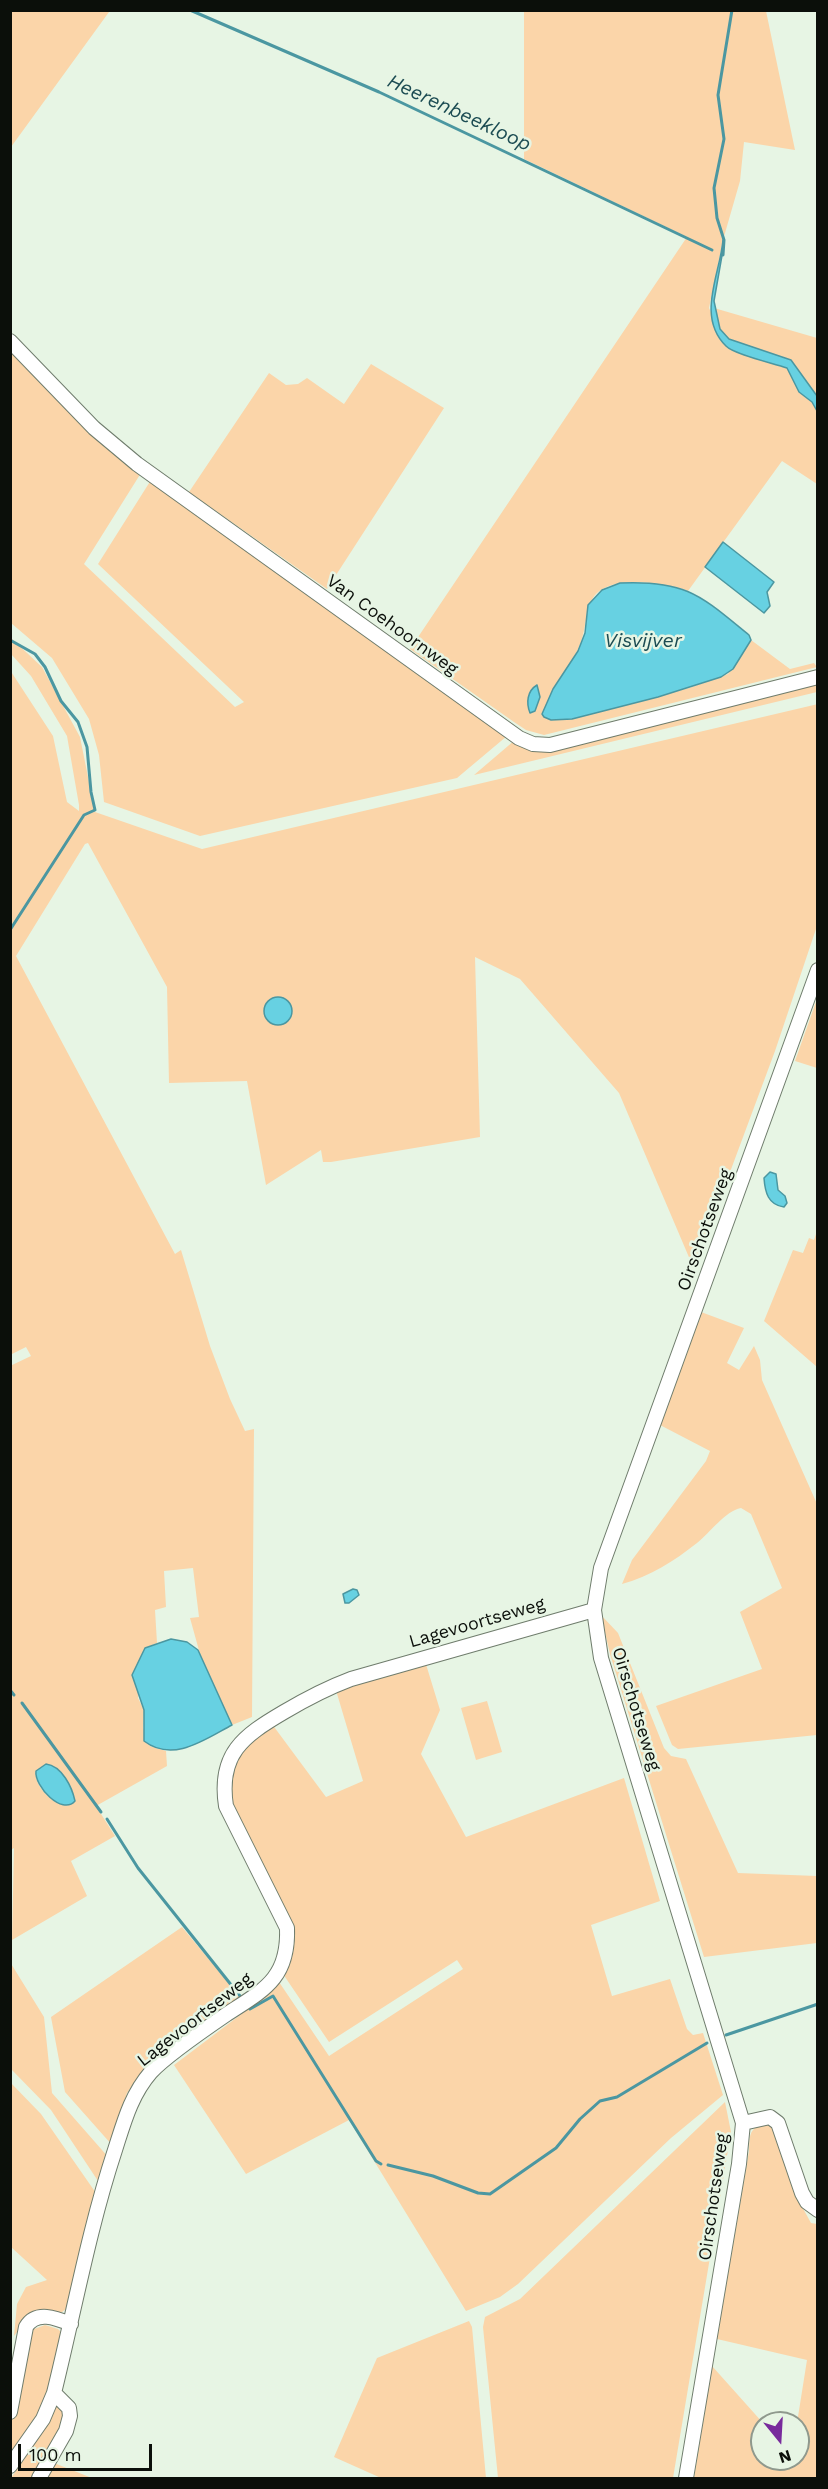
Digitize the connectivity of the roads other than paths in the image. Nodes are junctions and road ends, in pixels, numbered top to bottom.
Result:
1 (10, 341) edge
2 (818, 677) edge
3 (818, 970) edge
4 (594, 1610) junction
5 (742, 2123) junction
6 (818, 2210) edge
7 (71, 2324) junction
8 (54, 2392) junction
9 (10, 2412) edge
10 (10, 2466) edge
11 (39, 2478) edge
12 (686, 2478) edge

1 - 2 street, Van Coehoornweg
3 - 4 street, Oirschotseweg
4 - 5 street, Oirschotseweg
4 - 7 street, Lagevoortseweg
5 - 6 street
5 - 12 street, Oirschotseweg
7 - 8 street, Lagevoortseweg
7 - 9 street
8 - 10 street, Lagevoortseweg
8 - 11 street

